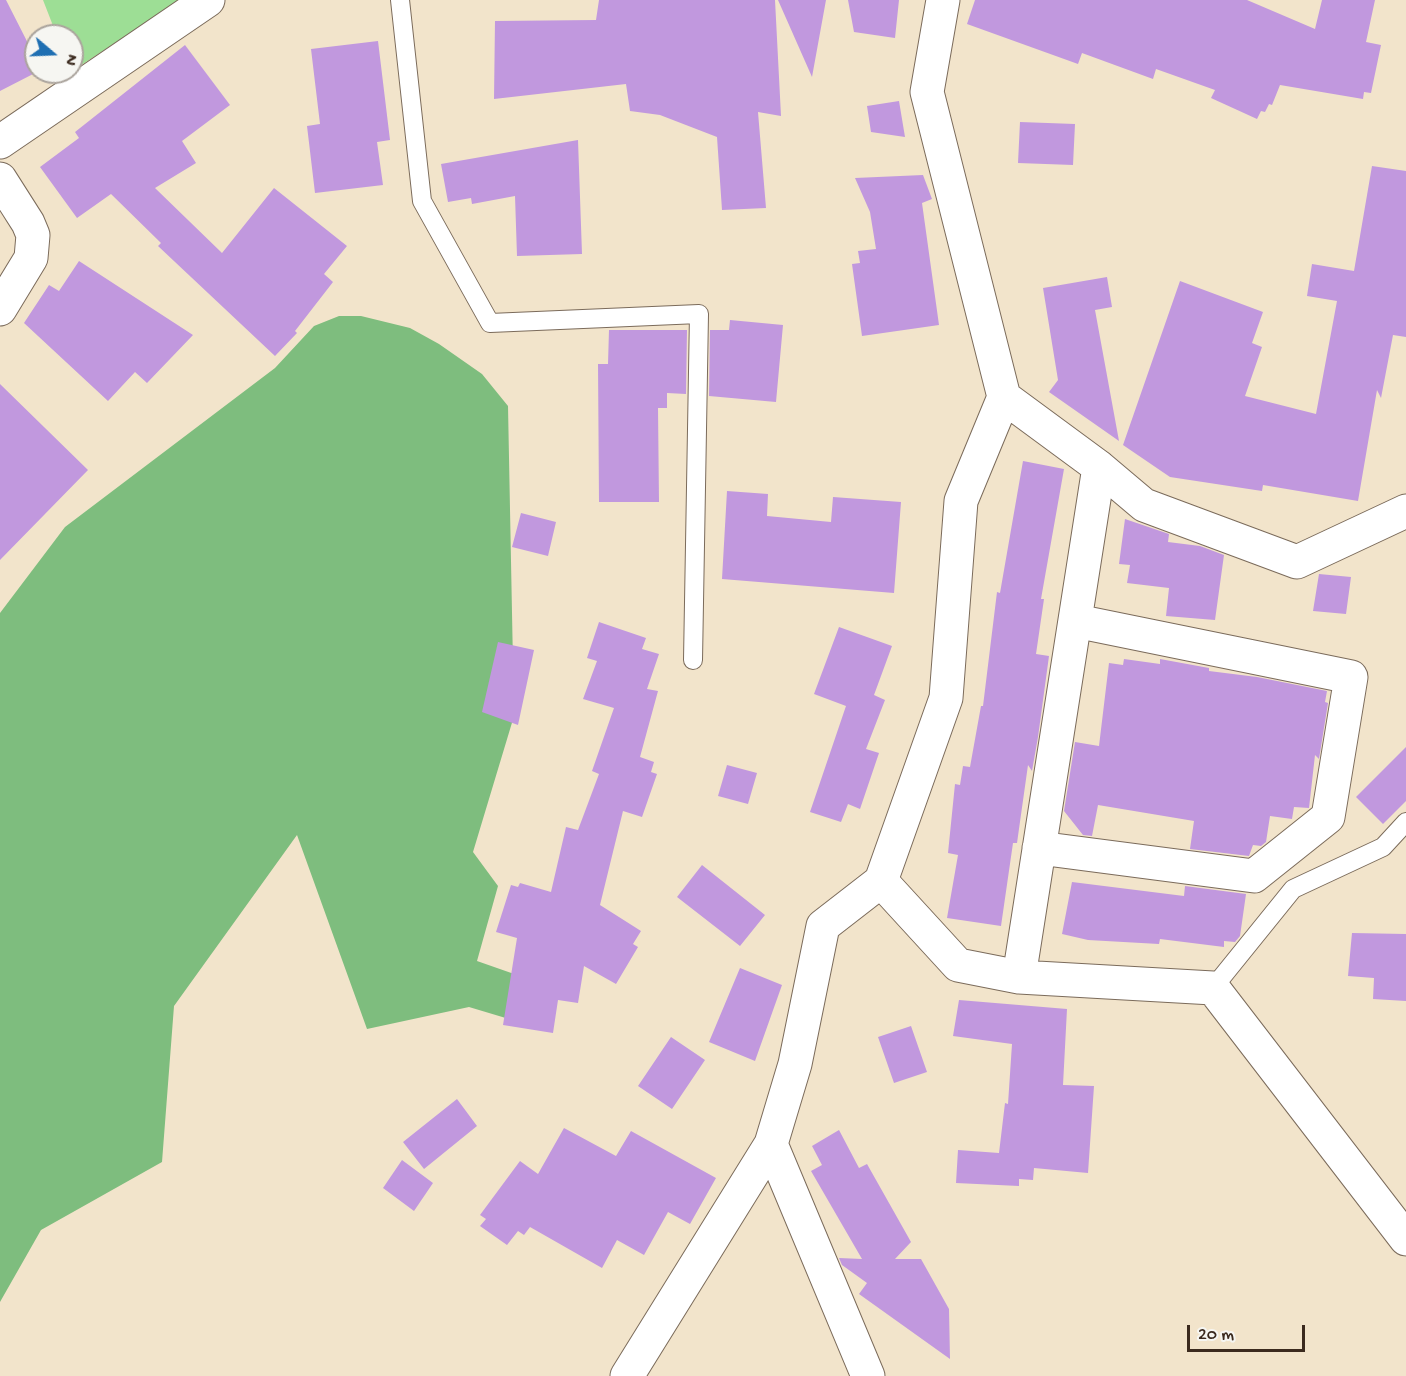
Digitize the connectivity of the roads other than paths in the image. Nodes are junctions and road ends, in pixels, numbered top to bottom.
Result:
1 (208, 0) edge
2 (400, 0) edge
3 (943, 0) edge
4 (0, 142) edge
5 (0, 179) edge
6 (0, 309) edge
7 (1004, 397) junction
8 (1099, 467) junction
9 (1406, 511) edge
10 (1076, 621) junction
11 (693, 660) dead end
12 (1406, 822) edge
13 (1039, 848) junction
14 (881, 881) junction
15 (1019, 977) junction
16 (1213, 988) junction
17 (771, 1144) junction
18 (1406, 1239) edge
19 (627, 1376) edge
20 (868, 1376) edge

1 - 4 street
2 - 11 lane
3 - 7 street
5 - 6 street
7 - 8 street
7 - 14 street
8 - 9 street
8 - 10 street
10 - 13 street
10 - 13 street
12 - 16 lane
13 - 15 street
14 - 15 street
14 - 17 street
15 - 16 street
16 - 18 street
17 - 19 street
17 - 20 street

